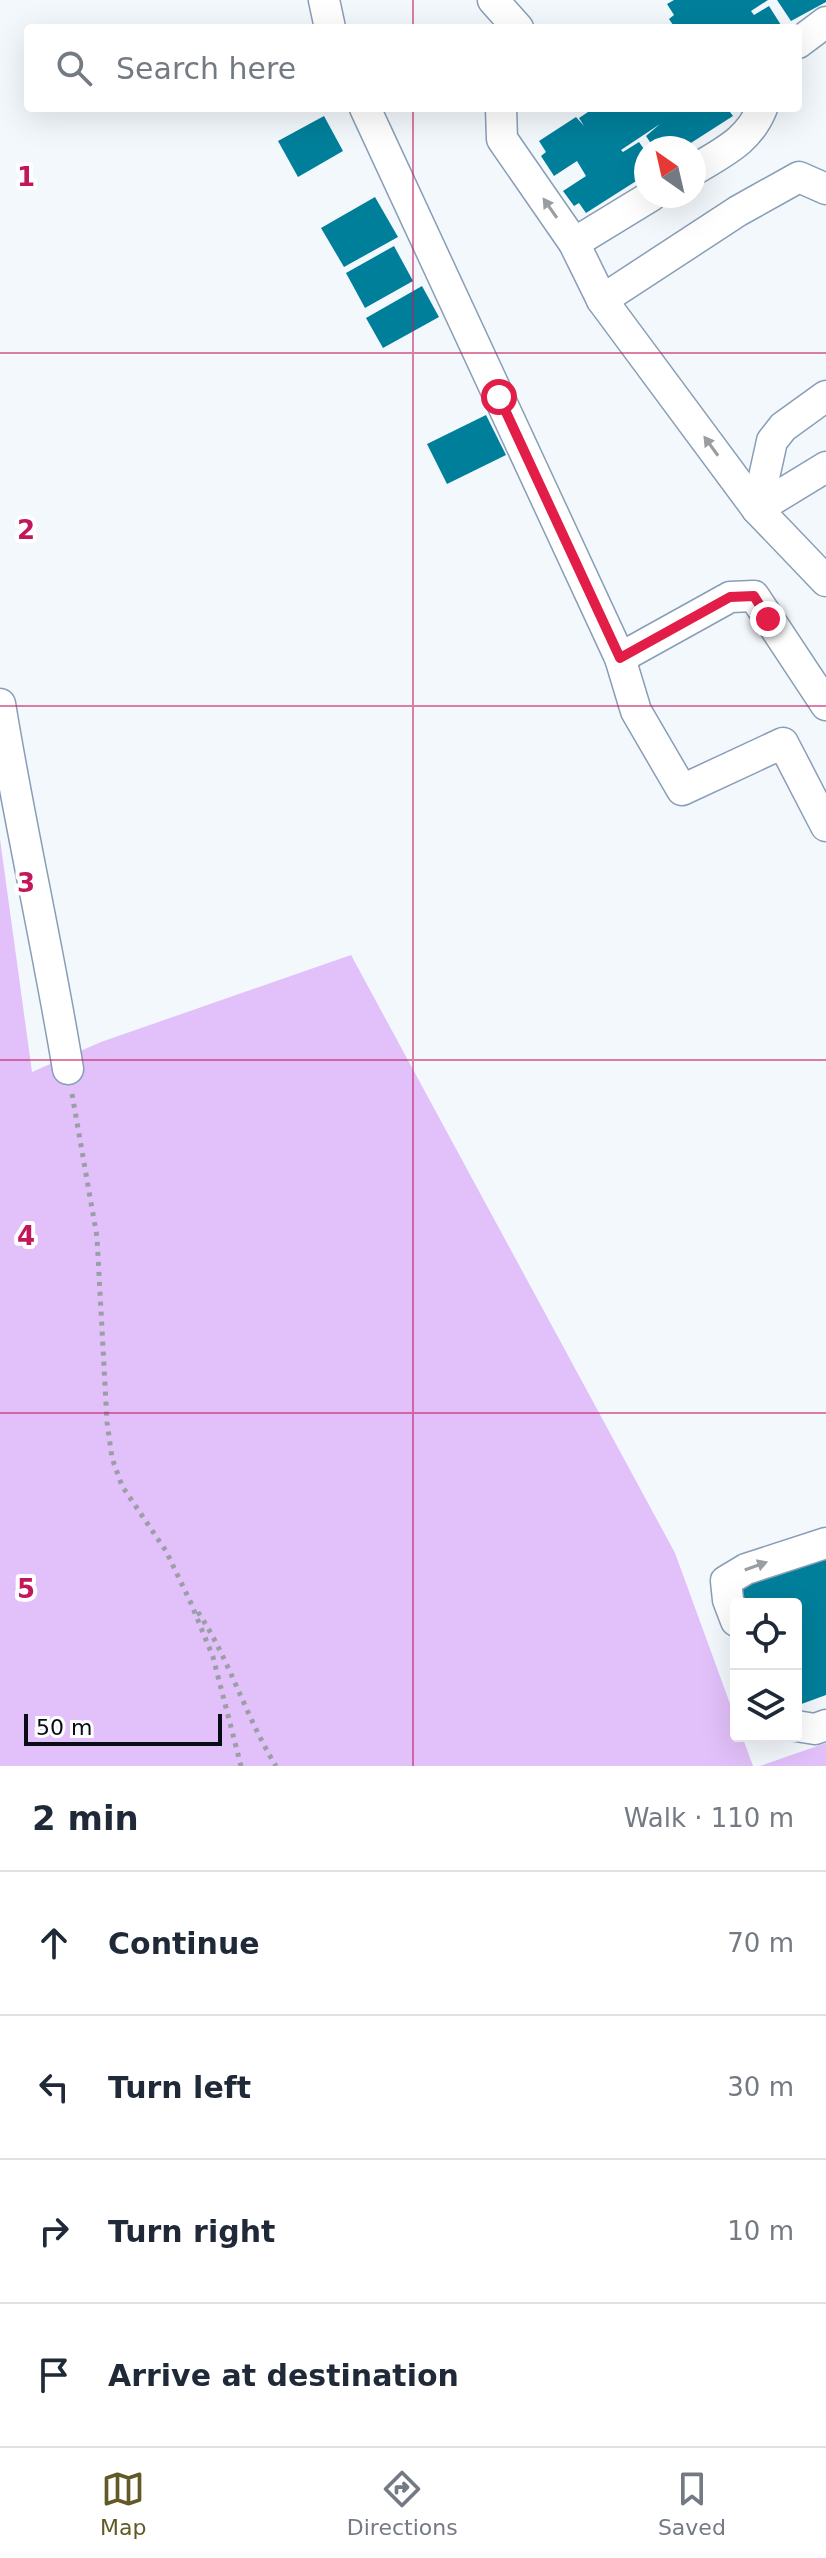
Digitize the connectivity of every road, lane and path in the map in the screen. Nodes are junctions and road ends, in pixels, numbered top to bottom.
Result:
1 (493, 0) edge
2 (826, 22) edge
3 (514, 24) edge
4 (802, 40) edge
5 (367, 112) edge
6 (501, 112) edge
7 (760, 112) edge
8 (706, 163) edge
9 (826, 189) edge
10 (634, 206) edge
11 (574, 243) junction
12 (602, 300) junction
13 (826, 396) edge
14 (826, 467) edge
15 (757, 509) junction
16 (826, 581) edge
17 (620, 658) junction
18 (0, 704) edge
19 (826, 705) edge
20 (826, 826) edge
21 (68, 1069) joint
22 (826, 1543) edge
23 (190, 1601) junction
24 (730, 1605) edge
25 (826, 1725) edge
26 (802, 1727) edge
27 (241, 1766) edge
28 (276, 1766) edge

1 - 3 street
2 - 4 street
5 - 17 street
11 -> 6 street
7 - 8 street
9 - 12 street
10 - 11 street
11 - 12 street
15 -> 12 street
13 - 15 street
14 - 15 street
15 - 16 street
17 - 19 street
17 - 20 street
18 - 21 street
21 - 23 path
24 -> 22 street
23 - 27 path
23 - 28 path
25 - 26 street

